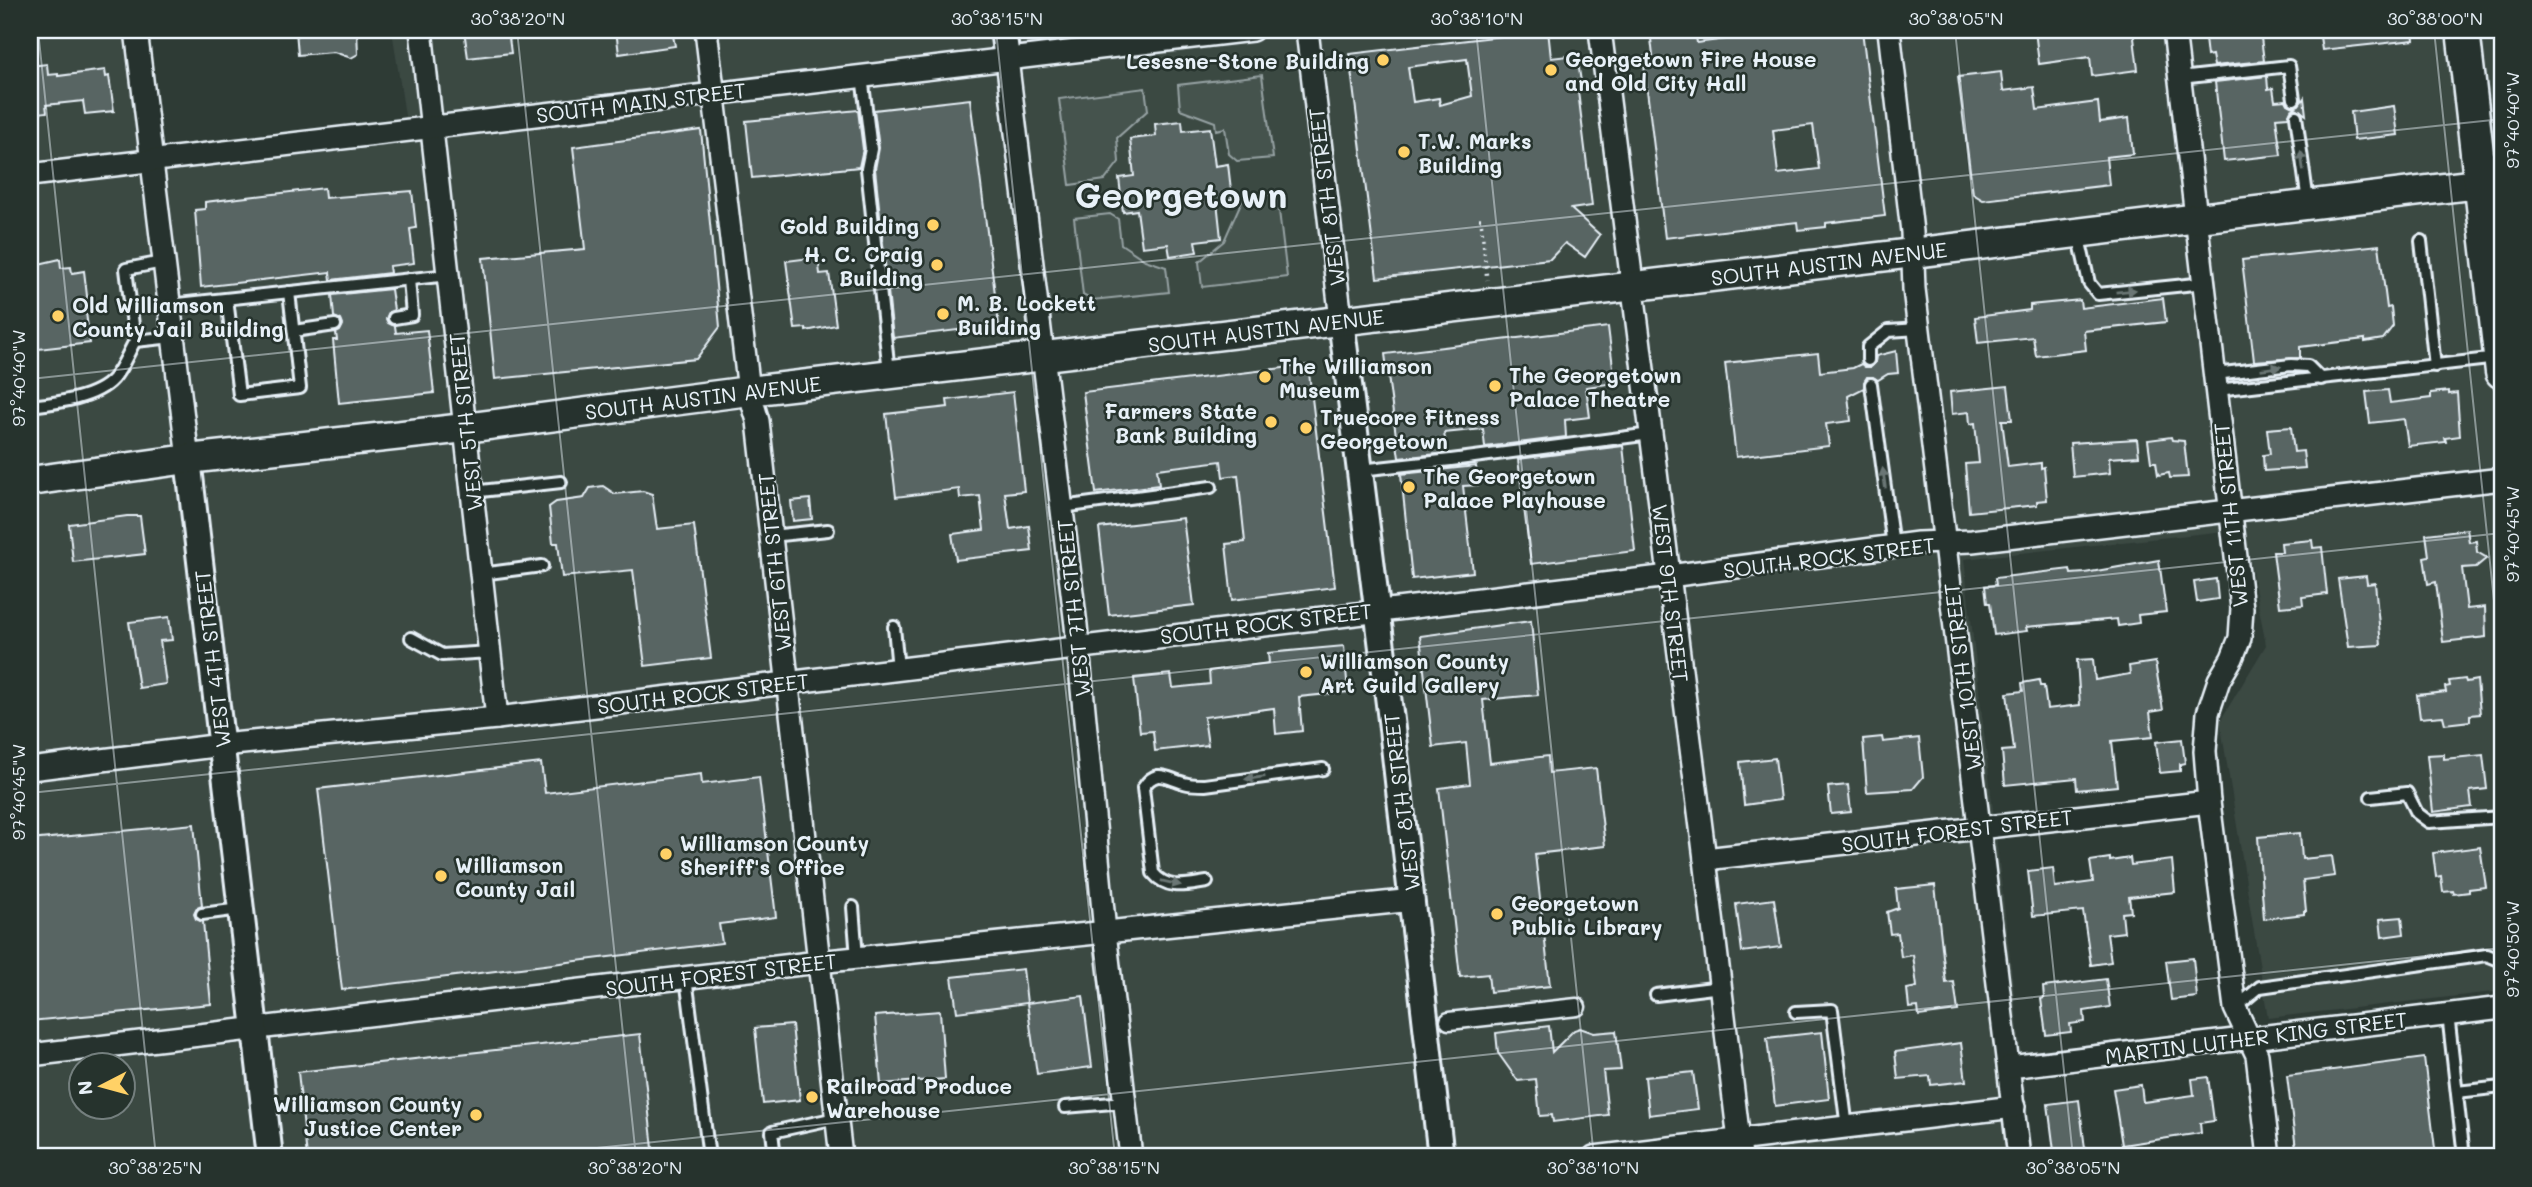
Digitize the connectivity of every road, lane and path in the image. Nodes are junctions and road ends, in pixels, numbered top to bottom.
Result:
1 (136, 30) edge
2 (421, 30) edge
3 (706, 30) edge
4 (1003, 30) edge
5 (1252, 30) edge
6 (1307, 30) edge
7 (1600, 30) edge
8 (1889, 30) edge
9 (2174, 30) edge
10 (2463, 30) edge
11 (1007, 59) junction
12 (863, 76) junction
13 (2180, 78) junction
14 (713, 94) junction
15 (2294, 99) dead end
16 (2296, 116) dead end
17 (433, 127) junction
18 (150, 160) junction
19 (30, 175) edge
20 (2492, 182) edge
21 (2309, 205) junction
22 (1479, 219) dead end
23 (2197, 219) junction
24 (2078, 233) junction
25 (2421, 241) dead end
26 (1913, 253) junction
27 (163, 262) junction
28 (449, 275) junction
29 (409, 279) junction
30 (2204, 283) junction
31 (1633, 286) junction
32 (289, 292) junction
33 (228, 299) junction
34 (1489, 303) junction
35 (169, 305) junction
36 (394, 318) dead end
37 (1340, 320) junction
38 (335, 325) dead end
39 (1919, 329) junction
40 (294, 331) junction
41 (173, 337) junction
42 (135, 341) junction
43 (2501, 350) edge
44 (1044, 356) junction
45 (1868, 360) dead end
46 (2435, 366) junction
47 (890, 374) junction
48 (2321, 379) junction
49 (2216, 382) junction
50 (1871, 384) dead end
51 (749, 391) junction
52 (30, 406) edge
53 (465, 428) junction
54 (1651, 434) junction
55 (188, 459) junction
56 (1360, 470) junction
57 (2502, 479) edge
58 (30, 481) edge
59 (561, 482) dead end
60 (1212, 487) dead end
61 (472, 492) junction
62 (1062, 507) junction
63 (2231, 512) junction
64 (828, 530) dead end
65 (771, 537) junction
66 (1945, 543) junction
67 (1893, 546) junction
68 (542, 566) dead end
69 (481, 573) junction
70 (1669, 576) junction
71 (1378, 609) junction
72 (894, 627) dead end
73 (411, 638) dead end
74 (1078, 646) junction
75 (490, 652) junction
76 (898, 669) junction
77 (787, 683) junction
78 (497, 718) junction
79 (222, 745) junction
80 (30, 769) edge
81 (1323, 769) dead end
82 (2371, 797) dead end
83 (2209, 802) junction
84 (2502, 817) edge
85 (1980, 827) junction
86 (1705, 859) junction
87 (1207, 881) dead end
88 (1413, 900) junction
89 (853, 907) dead end
90 (240, 909) junction
91 (202, 914) dead end
92 (1105, 932) junction
93 (857, 958) junction
94 (2502, 961) edge
95 (818, 962) junction
96 (686, 978) junction
97 (1721, 987) junction
98 (1656, 995) dead end
99 (1577, 1007) dead end
100 (2235, 1008) junction
101 (2502, 1008) edge
102 (1796, 1012) dead end
103 (2448, 1014) junction
104 (1449, 1021) dead end
105 (254, 1029) junction
106 (2250, 1038) junction
107 (30, 1055) edge
108 (2009, 1067) junction
109 (2502, 1087) edge
110 (2457, 1092) junction
111 (1125, 1102) junction
112 (1065, 1107) dead end
113 (2014, 1107) junction
114 (836, 1118) junction
115 (1847, 1128) junction
116 (1740, 1149) edge
117 (270, 1157) edge
118 (709, 1157) edge
119 (775, 1157) edge
120 (841, 1157) edge
121 (1131, 1157) edge
122 (1441, 1157) edge
123 (1594, 1157) edge
124 (2019, 1157) edge
125 (2269, 1157) edge
126 (2464, 1157) edge

1 - 18 street, WEST 4TH STREET
2 - 17 street, WEST 5TH STREET
3 - 14 street, WEST 6TH STREET
4 - 11 street
5 - 11 street, SOUTH MAIN STREET
6 - 37 street, WEST 8TH STREET
7 - 31 street, WEST 9TH STREET
8 - 26 street, WEST 10TH STREET
9 - 13 street, WEST 11TH STREET
10 - 20 main road
11 - 12 street, SOUTH MAIN STREET
11 - 44 street, WEST 7TH STREET
12 - 14 street, SOUTH MAIN STREET
12 - 47 lane
13 - 15 lane
13 - 23 street, WEST 11TH STREET
14 - 17 street, SOUTH MAIN STREET
14 - 51 street, WEST 6TH STREET
21 -> 16 lane
17 - 18 street, SOUTH MAIN STREET
17 - 28 street, WEST 5TH STREET
18 - 19 street, SOUTH MAIN STREET
18 - 27 street, WEST 4TH STREET
20 - 21 main road, SOUTH AUSTIN AVENUE
20 - 43 main road
21 - 23 main road, SOUTH AUSTIN AVENUE
22 - 34 path
23 - 24 main road, SOUTH AUSTIN AVENUE
23 - 30 street, WEST 11TH STREET
24 - 26 main road, SOUTH AUSTIN AVENUE
24 -> 30 lane
25 - 46 lane
26 - 31 main road, SOUTH AUSTIN AVENUE
26 - 39 street, WEST 10TH STREET
27 - 35 street, WEST 4TH STREET
27 - 42 lane
28 - 29 lane
28 - 53 street, WEST 5TH STREET
29 - 32 lane
29 - 36 lane
30 - 49 street, WEST 11TH STREET
31 - 34 main road, SOUTH AUSTIN AVENUE
31 - 54 street, WEST 9TH STREET
32 - 33 lane
32 - 40 lane
33 - 35 lane
33 - 40 lane
34 - 37 main road, SOUTH AUSTIN AVENUE
35 - 41 street, WEST 4TH STREET
37 - 44 main road, SOUTH AUSTIN AVENUE
37 - 56 street, WEST 8TH STREET
38 - 40 lane
39 - 45 lane
39 - 66 street, WEST 10TH STREET
41 - 42 lane
41 - 55 street, WEST 4TH STREET
42 - 52 lane
43 - 46 lane
44 - 47 main road, SOUTH AUSTIN AVENUE
44 - 62 street, WEST 7TH STREET
46 - 48 lane
47 - 51 main road, SOUTH AUSTIN AVENUE
48 - 49 lane
49 -> 48 lane
49 - 63 street, WEST 11TH STREET
67 -> 50 lane
51 - 53 main road, SOUTH AUSTIN AVENUE
51 - 65 street, WEST 6TH STREET
53 - 55 main road, SOUTH AUSTIN AVENUE
53 - 61 street, WEST 5TH STREET
54 - 56 lane
54 - 70 street, WEST 9TH STREET
55 - 58 main road, SOUTH AUSTIN AVENUE
55 - 79 street, WEST 4TH STREET
56 - 71 street, WEST 8TH STREET
57 - 63 street, SOUTH ROCK STREET
59 - 61 lane
60 - 62 lane
61 - 69 street, WEST 5TH STREET
62 - 74 street, WEST 7TH STREET
63 - 66 street, SOUTH ROCK STREET
63 - 83 street, WEST 11TH STREET
64 - 65 lane
65 - 77 street, WEST 6TH STREET
66 - 67 street, SOUTH ROCK STREET
66 - 85 street, WEST 10TH STREET
67 - 70 street, SOUTH ROCK STREET
68 - 69 lane
69 - 75 street, WEST 5TH STREET
70 - 71 street, SOUTH ROCK STREET
70 - 86 street, WEST 9TH STREET
71 - 74 street, SOUTH ROCK STREET
71 - 88 street, WEST 8TH STREET
72 - 76 lane
73 - 75 lane
74 - 76 street, SOUTH ROCK STREET
74 - 92 street, WEST 7TH STREET
75 - 78 street, WEST 5TH STREET
76 - 77 street, SOUTH ROCK STREET
77 - 78 street, SOUTH ROCK STREET
77 - 95 street, WEST 6TH STREET
78 - 79 street, SOUTH ROCK STREET
79 - 80 street, SOUTH ROCK STREET
79 - 90 street, WEST 4TH STREET
81 -> 87 lane
82 - 84 lane
83 - 85 street, SOUTH FOREST STREET
83 - 100 street, WEST 11TH STREET
85 - 86 street, SOUTH FOREST STREET
85 - 108 street, WEST 10TH STREET
86 - 97 street, WEST 9TH STREET
88 - 92 street, SOUTH FOREST STREET
88 - 122 street, WEST 8TH STREET
89 - 93 lane
90 - 91 lane
90 - 105 street, WEST 4TH STREET
92 - 93 street, SOUTH FOREST STREET
92 - 111 street, WEST 7TH STREET
93 - 95 street, SOUTH FOREST STREET
94 - 100 lane
95 - 96 street, SOUTH FOREST STREET
95 - 114 street, WEST 6TH STREET
96 - 105 street, SOUTH FOREST STREET
96 - 118 lane
97 - 98 lane
97 - 116 street, WEST 9TH STREET
99 - 104 street
100 - 106 street, WEST 11TH STREET
101 - 103 street, MARTIN LUTHER KING STREET
102 - 115 lane
103 - 106 street, MARTIN LUTHER KING STREET
103 - 110 lane
105 - 107 street, SOUTH FOREST STREET
105 - 117 street, WEST 4TH STREET
106 - 108 street, MARTIN LUTHER KING STREET
106 - 125 street, WEST 11TH STREET
108 - 113 street, WEST 10TH STREET
109 - 110 lane
110 - 126 lane
111 - 112 lane
111 - 121 street, WEST 7TH STREET
113 - 115 street
113 - 124 street, WEST 10TH STREET
114 - 119 lane
114 - 120 street, WEST 6TH STREET
115 - 116 street
116 - 123 street

